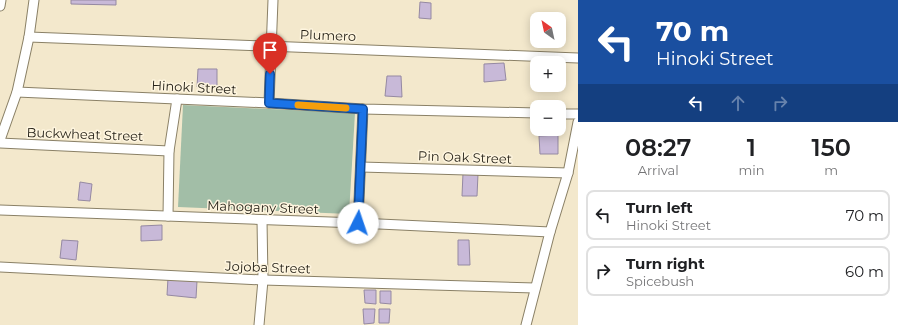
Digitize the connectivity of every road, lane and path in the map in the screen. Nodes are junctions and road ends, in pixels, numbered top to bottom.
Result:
1 (1, 0) edge
2 (34, 0) edge
3 (273, 0) edge
4 (0, 6) edge
5 (29, 37) junction
6 (272, 46) junction
7 (578, 58) edge
8 (17, 92) junction
9 (177, 99) junction
10 (269, 103) junction
11 (363, 109) junction
12 (530, 113) edge
13 (566, 114) edge
14 (578, 114) edge
15 (578, 122) edge
16 (0, 142) edge
17 (169, 151) junction
18 (361, 166) junction
19 (568, 173) junction
20 (0, 210) edge
21 (168, 216) junction
22 (262, 220) junction
23 (358, 223) junction
24 (550, 232) junction
25 (0, 267) edge
26 (263, 280) junction
27 (535, 288) junction
28 (259, 325) edge
29 (526, 325) edge

1 - 4 street
2 - 5 street
3 - 6 street
5 - 6 street, Plumero
5 - 8 street
6 - 7 street, Plumero
6 - 10 street
8 - 9 street, Hinoki Street
8 - 16 street
9 - 10 street, Hinoki Street
9 - 17 street
10 - 11 street, Hinoki Street
11 - 12 street, Hinoki Street
11 - 18 street
13 - 14 street
15 - 19 street
16 - 17 street, Buckwheat Street
17 - 21 street
18 - 19 street, Pin Oak Street
18 - 23 street
19 - 24 street
20 - 21 street, Mahogany Street
21 - 22 street, Mahogany Street
22 - 23 street, Mahogany Street
22 - 26 street
23 - 24 street, Mahogany Street
24 - 27 street
25 - 26 street, Jojoba Street
26 - 27 street, Jojoba Street
26 - 28 street
27 - 29 street

